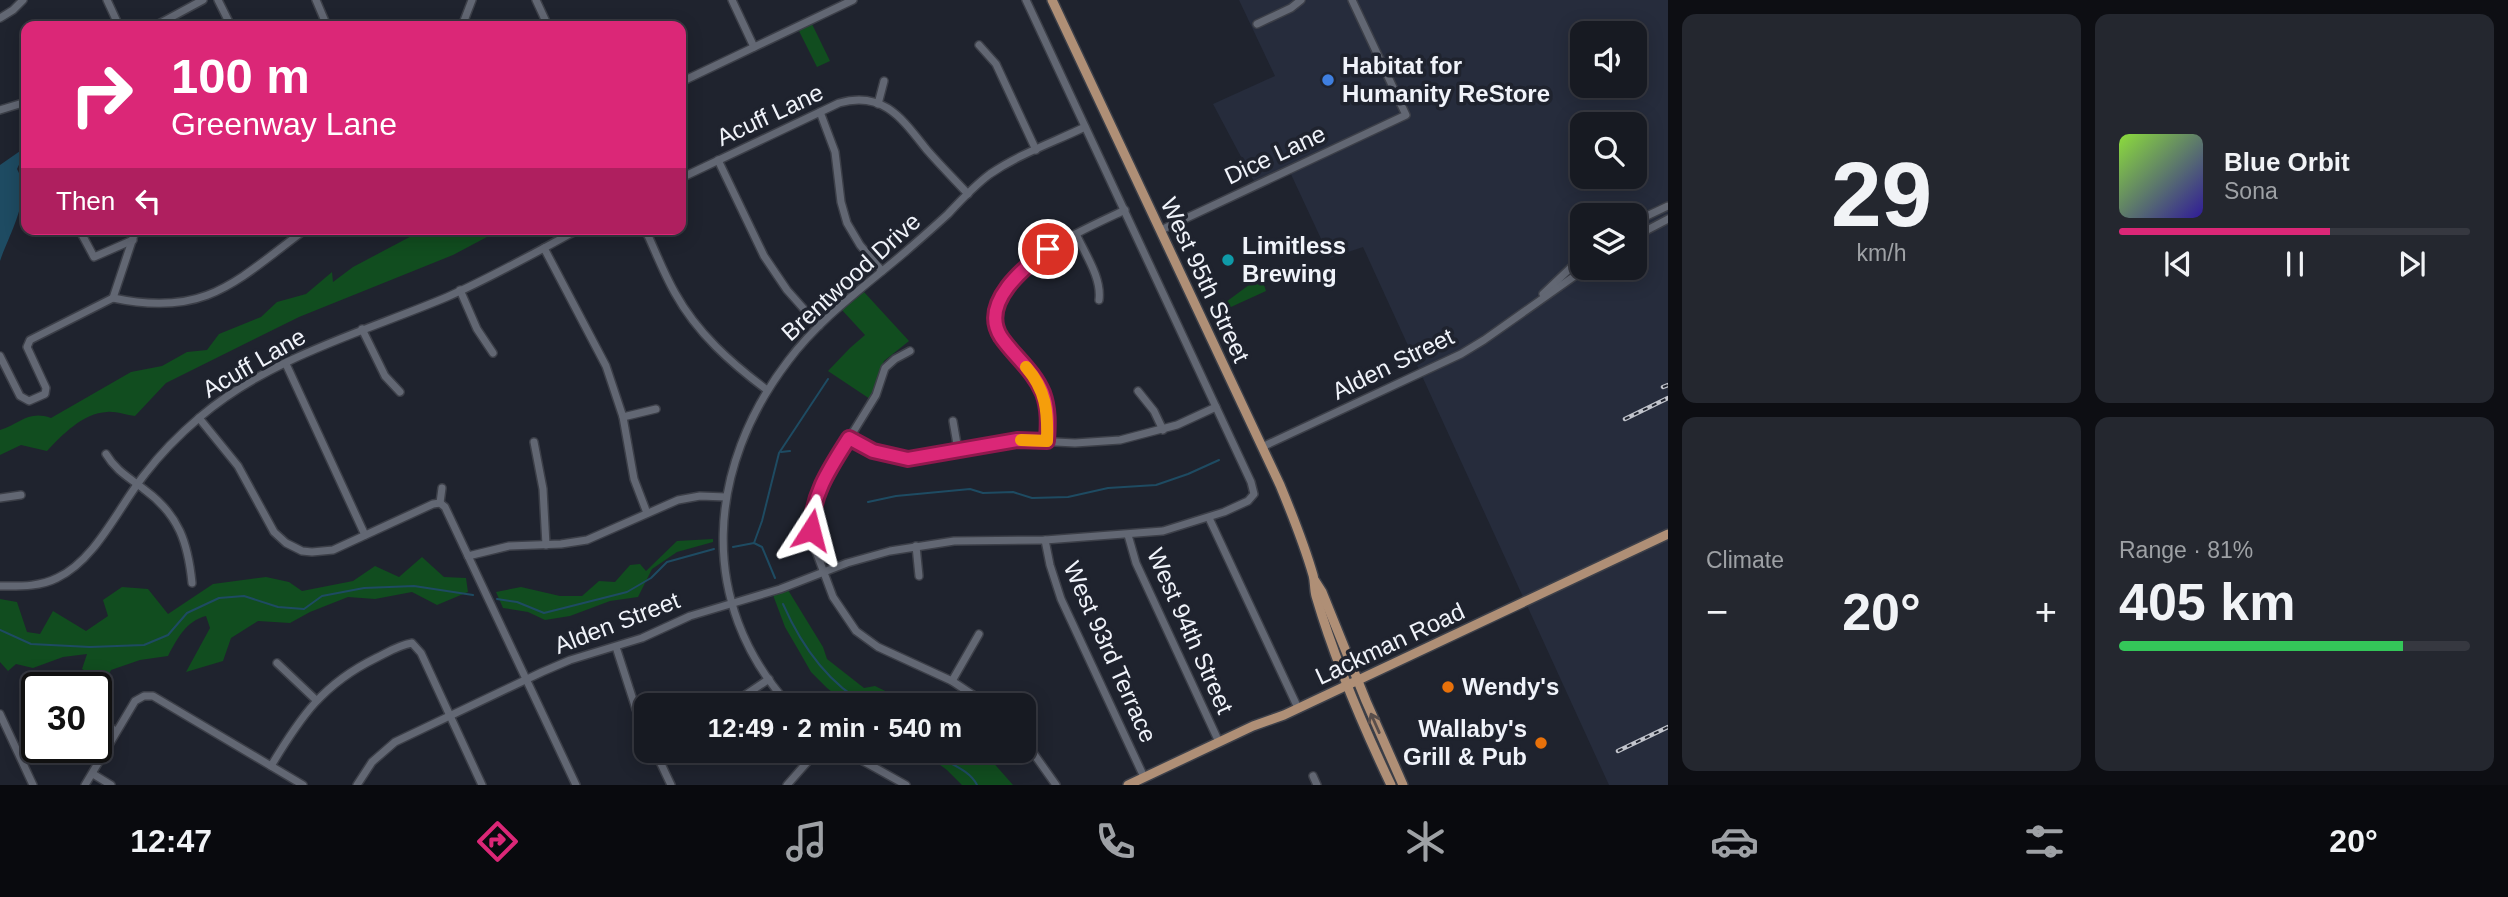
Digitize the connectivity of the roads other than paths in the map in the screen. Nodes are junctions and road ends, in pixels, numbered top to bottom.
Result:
1 (23, 0) edge
2 (107, 0) edge
3 (203, 0) edge
4 (218, 0) edge
5 (316, 0) edge
6 (472, 0) edge
7 (536, 0) edge
8 (732, 0) edge
9 (830, 0) edge
10 (853, 0) edge
11 (1026, 0) edge
12 (1052, 0) edge
13 (1301, 0) edge
14 (1352, 0) edge
15 (834, 9) junction
16 (0, 18) edge
17 (117, 21) edge
18 (164, 21) edge
19 (228, 21) edge
20 (325, 21) edge
21 (464, 21) edge
22 (546, 21) edge
23 (1257, 24) dead end
24 (979, 45) dead end
25 (754, 47) junction
26 (686, 80) edge
27 (884, 81) dead end
28 (21, 104) edge
29 (878, 104) junction
30 (0, 110) edge
31 (820, 112) junction
32 (1086, 127) junction
33 (1036, 150) junction
34 (718, 160) junction
35 (686, 176) edge
36 (968, 194) junction
37 (1668, 206) edge
38 (1125, 210) junction
39 (1647, 216) edge
40 (1668, 219) edge
41 (1161, 230) junction
42 (1647, 230) edge
43 (1076, 234) junction
44 (82, 235) edge
45 (134, 235) edge
46 (298, 235) edge
47 (568, 235) edge
48 (648, 235) edge
49 (132, 240) junction
50 (544, 248) junction
51 (1570, 268) edge
52 (882, 271) junction
53 (1570, 279) edge
54 (460, 290) junction
55 (113, 298) junction
56 (1099, 300) dead end
57 (1532, 304) junction
58 (819, 326) junction
59 (362, 329) junction
60 (910, 351) dead end
61 (493, 353) dead end
62 (0, 356) edge
63 (286, 364) junction
64 (767, 390) junction
65 (1139, 391) dead end
66 (400, 392) dead end
67 (1216, 407) junction
68 (656, 409) dead end
69 (623, 417) junction
70 (199, 418) junction
71 (953, 421) dead end
72 (1163, 430) junction
73 (849, 438) junction
74 (1047, 441) junction
75 (534, 442) dead end
76 (1262, 447) junction
77 (958, 450) junction
78 (106, 454) dead end
79 (137, 484) junction
80 (442, 488) dead end
81 (1254, 494) joint
82 (21, 495) dead end
83 (726, 497) junction
84 (0, 498) edge
85 (440, 503) junction
86 (648, 513) junction
87 (1209, 518) junction
88 (1668, 534) edge
89 (365, 535) junction
90 (1128, 535) junction
91 (1045, 540) junction
92 (547, 545) junction
93 (916, 546) junction
94 (468, 556) junction
95 (823, 572) junction
96 (919, 576) dead end
97 (1314, 580) junction
98 (192, 583) dead end
99 (0, 586) edge
100 (732, 603) junction
101 (978, 634) dead end
102 (616, 647) junction
103 (278, 663) dead end
104 (528, 679) junction
105 (769, 680) junction
106 (1358, 680) junction
107 (952, 681) junction
108 (1348, 685) junction
109 (749, 693) edge
110 (779, 693) edge
111 (970, 693) edge
112 (316, 700) junction
113 (634, 706) edge
114 (1298, 708) junction
115 (450, 716) junction
116 (1, 718) edge
117 (112, 730) edge
118 (116, 732) junction
119 (1219, 742) junction
120 (1036, 757) edge
121 (661, 763) edge
122 (806, 763) edge
123 (867, 763) edge
124 (271, 766) junction
125 (93, 774) junction
126 (1312, 776) dead end
127 (1144, 777) junction
128 (33, 785) edge
129 (85, 785) edge
130 (111, 785) edge
131 (303, 785) edge
132 (357, 785) edge
133 (482, 785) edge
134 (576, 785) edge
135 (671, 785) edge
136 (787, 785) edge
137 (906, 785) edge
138 (1056, 785) edge
139 (1128, 785) edge
140 (1317, 785) edge
141 (1391, 785) edge
142 (1403, 785) edge

1 - 16 street
2 - 17 street
3 - 18 street
4 - 19 street
5 - 20 street
6 - 21 street
7 - 22 street
8 - 25 street
9 - 15 street
10 - 15 street
11 - 32 street, West 95th Street
12 - 41 main road, West 95th Street
13 - 23 street
14 - 41 street, Dice Lane
15 - 25 street
24 - 33 street
25 - 26 street
27 - 29 street
28 - 30 street
29 - 31 street, Acuff Lane
29 - 36 street
31 - 34 street, Acuff Lane
31 - 52 street
32 - 33 street, Brentwood Drive
32 - 38 street, West 95th Street
33 - 36 street, Brentwood Drive
34 - 35 street, Acuff Lane
34 - 58 street
36 - 52 street, Brentwood Drive
37 - 39 street
38 - 43 street
38 - 67 street, West 95th Street
40 - 42 street
41 - 76 main road, West 95th Street
43 - 56 street
43 - 74 street
44 - 49 street
45 - 49 street
46 - 55 street
47 - 50 street, Acuff Lane
48 - 64 street
49 - 55 street
50 - 54 street, Acuff Lane
50 - 69 street
51 - 57 street, Alden Street
52 - 58 street, Brentwood Drive
53 - 57 street, Alden Street
54 - 59 street, Acuff Lane
54 - 61 street
55 - 62 street
57 - 76 street, Alden Street
58 - 64 street, Brentwood Drive
59 - 63 street, Acuff Lane
59 - 66 street
60 - 73 street
63 - 70 street, Acuff Lane
63 - 89 street
64 - 83 street, Brentwood Drive
65 - 72 street
67 - 72 street
67 - 81 street, West 95th Street
68 - 69 street
69 - 86 street
70 - 79 street, Acuff Lane
70 - 89 street
71 - 77 street
72 - 74 street
73 - 77 street
73 - 95 street
74 - 77 street
75 - 92 street
76 - 97 main road, West 95th Street
78 - 79 street
79 - 98 street
79 - 99 street, Acuff Lane
80 - 85 street
81 - 87 street, Alden Street
82 - 84 street
83 - 86 street
83 - 100 street, Brentwood Drive
85 - 89 street
85 - 94 street
86 - 92 street
87 - 90 street, Alden Street
87 - 114 street
88 - 106 main road, Lackman Road
90 - 91 street, Alden Street
90 - 119 street, West 94th Street
91 - 93 street, Alden Street
91 - 127 street, West 93rd Terrace
92 - 94 street
93 - 95 street, Alden Street
93 - 96 street
94 - 104 street
95 - 100 street, Alden Street
95 - 107 street
97 - 106 main road, West 95th Street
97 - 108 main road, West 95th Street
100 - 102 street, Alden Street
100 - 105 street, Brentwood Drive
101 - 107 street
102 - 104 street, Alden Street
102 - 113 street
103 - 112 street
104 - 115 street, Alden Street
104 - 134 street
105 - 109 street
105 - 110 street, Brentwood Drive
106 - 108 main road, Lackman Road
142 -> 106 main road, West 95th Street
107 - 111 street
108 - 114 main road, Lackman Road
108 - 141 main road, West 95th Street
112 - 115 street
112 - 124 street
114 - 119 main road, Lackman Road
115 - 132 street, Alden Street
115 - 133 street
116 - 128 street
117 - 118 street
118 - 124 street
118 - 125 street
119 - 127 main road, Lackman Road
120 - 138 street
121 - 135 street
122 - 136 street
123 - 137 street
124 - 131 street
125 - 129 street
125 - 130 street
126 - 140 street
127 - 139 main road, Lackman Road

